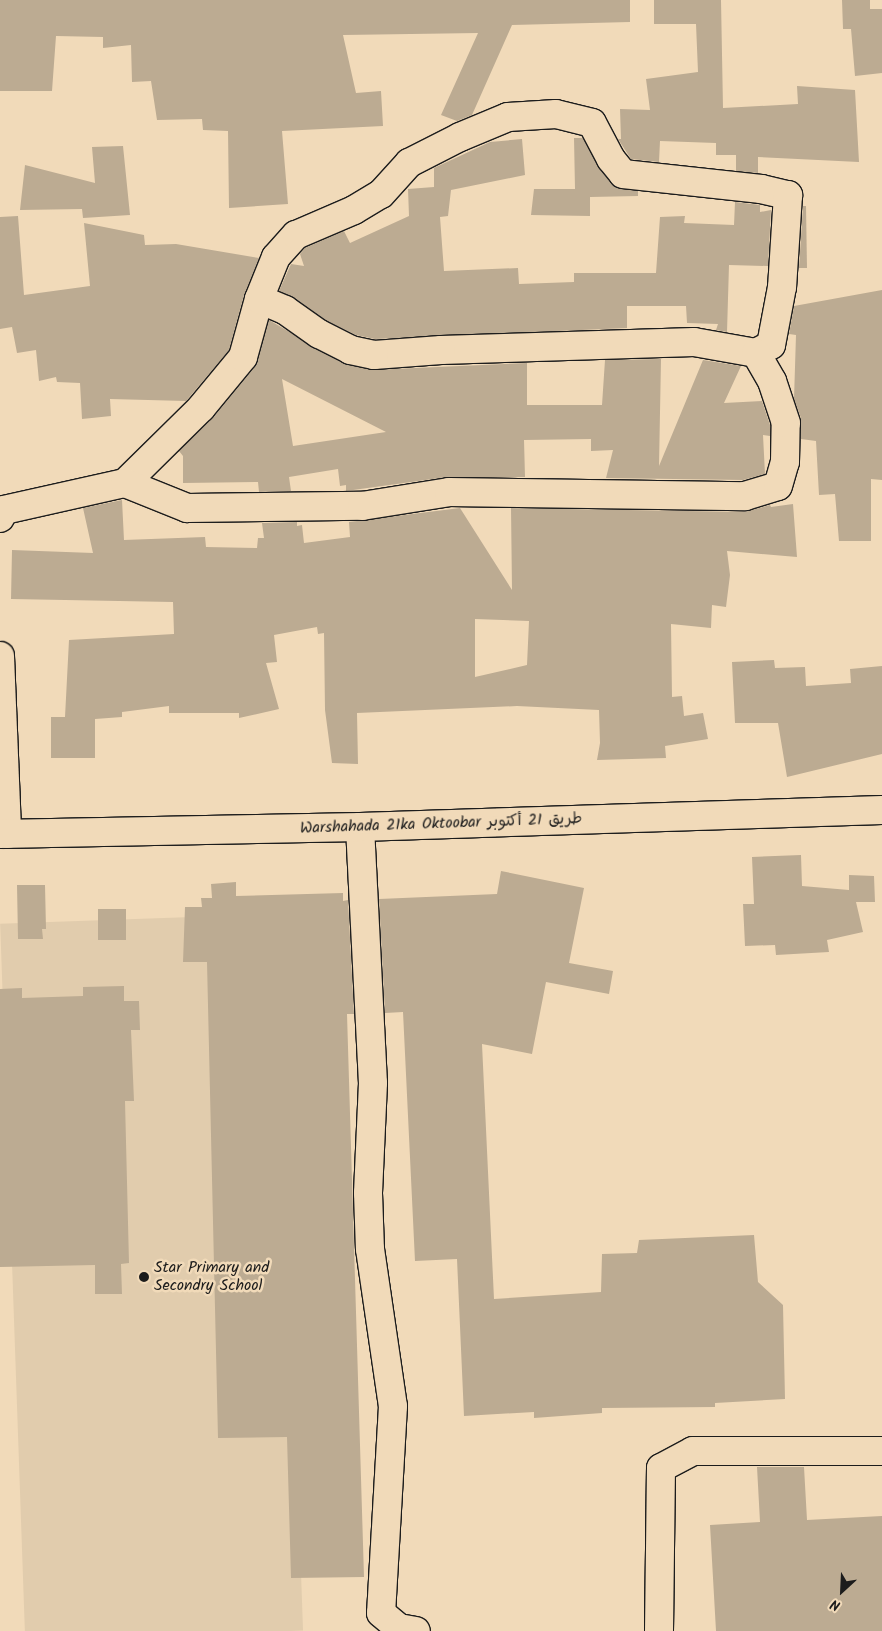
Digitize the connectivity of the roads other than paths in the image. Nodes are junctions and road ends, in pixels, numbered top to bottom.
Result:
1 (259, 299) junction
2 (756, 352) junction
3 (125, 483) junction
4 (0, 518) edge
5 (0, 656) edge
6 (882, 810) edge
7 (360, 827) junction
8 (3, 834) edge
9 (882, 1451) edge
10 (416, 1631) edge
11 (659, 1631) edge

1 - 2 street
1 - 2 street
1 - 3 street
2 - 3 street
3 - 4 street
5 - 8 street
6 - 7 street, Warshahada 21ka Oktoobar طريق 21 أكتوبر
7 - 8 street, Warshahada 21ka Oktoobar طريق 21 أكتوبر
7 - 10 street
9 - 11 street

